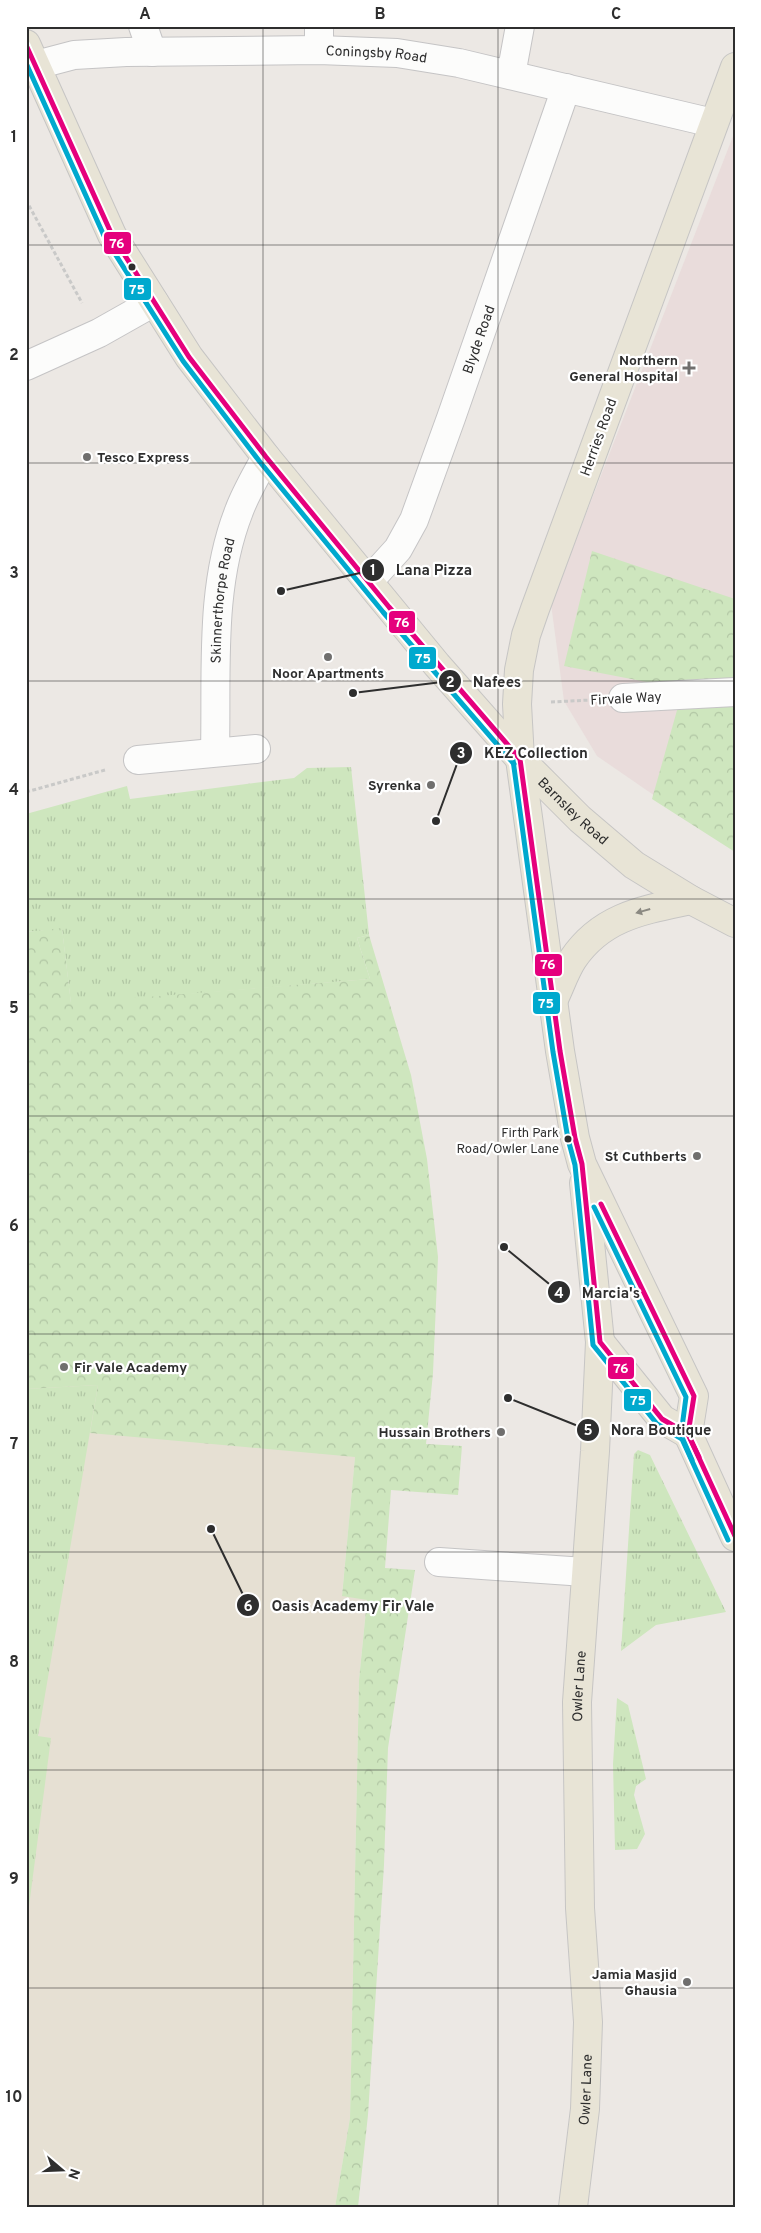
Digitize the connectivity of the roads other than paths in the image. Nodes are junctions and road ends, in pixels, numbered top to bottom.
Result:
1 (143, 26) edge
2 (520, 26) edge
3 (319, 38) edge
4 (152, 52) junction
5 (31, 55) edge
6 (735, 67) edge
7 (511, 76) junction
8 (566, 88) junction
9 (713, 123) junction
10 (154, 302) junction
11 (26, 366) edge
12 (266, 456) junction
13 (369, 581) junction
14 (735, 692) edge
15 (623, 698) road end
16 (256, 749) dead end
17 (215, 752) junction
18 (520, 759) junction
19 (138, 760) road end
20 (690, 900) junction
21 (735, 922) edge
22 (553, 1001) junction
23 (582, 1164) junction
24 (600, 1342) junction
25 (688, 1434) junction
26 (735, 1537) edge
27 (439, 1562) dead end
28 (585, 1572) junction
29 (573, 2207) edge

1 - 4 street
2 - 7 street
3 - 4 street, Coningsby Road
3 - 7 street, Coningsby Road
4 - 5 street, Coningsby Road
5 - 10 main road, Barnsley Road
6 - 9 main road, Herries Road
7 - 8 street, Coningsby Road
8 - 9 street, Coningsby Road
8 - 13 street, Blyde Road
9 - 18 main road, Herries Road
10 - 11 street
10 - 12 main road, Barnsley Road
12 - 13 main road, Barnsley Road
12 - 17 street, Skinnerthorpe Road
13 - 18 main road, Barnsley Road
14 - 15 street, Firvale Way
16 - 17 street
17 - 19 street
18 - 20 main road, Barnsley Road
18 - 22 main road, Herries Road
20 - 21 main road, Barnsley Road
20 -> 22 main road
22 - 23 main road, Herries Road
23 - 24 main road, Owler Lane
23 - 25 main road
24 - 25 main road
24 - 28 main road, Owler Lane
25 - 26 main road
27 - 28 street
28 - 29 main road, Owler Lane

